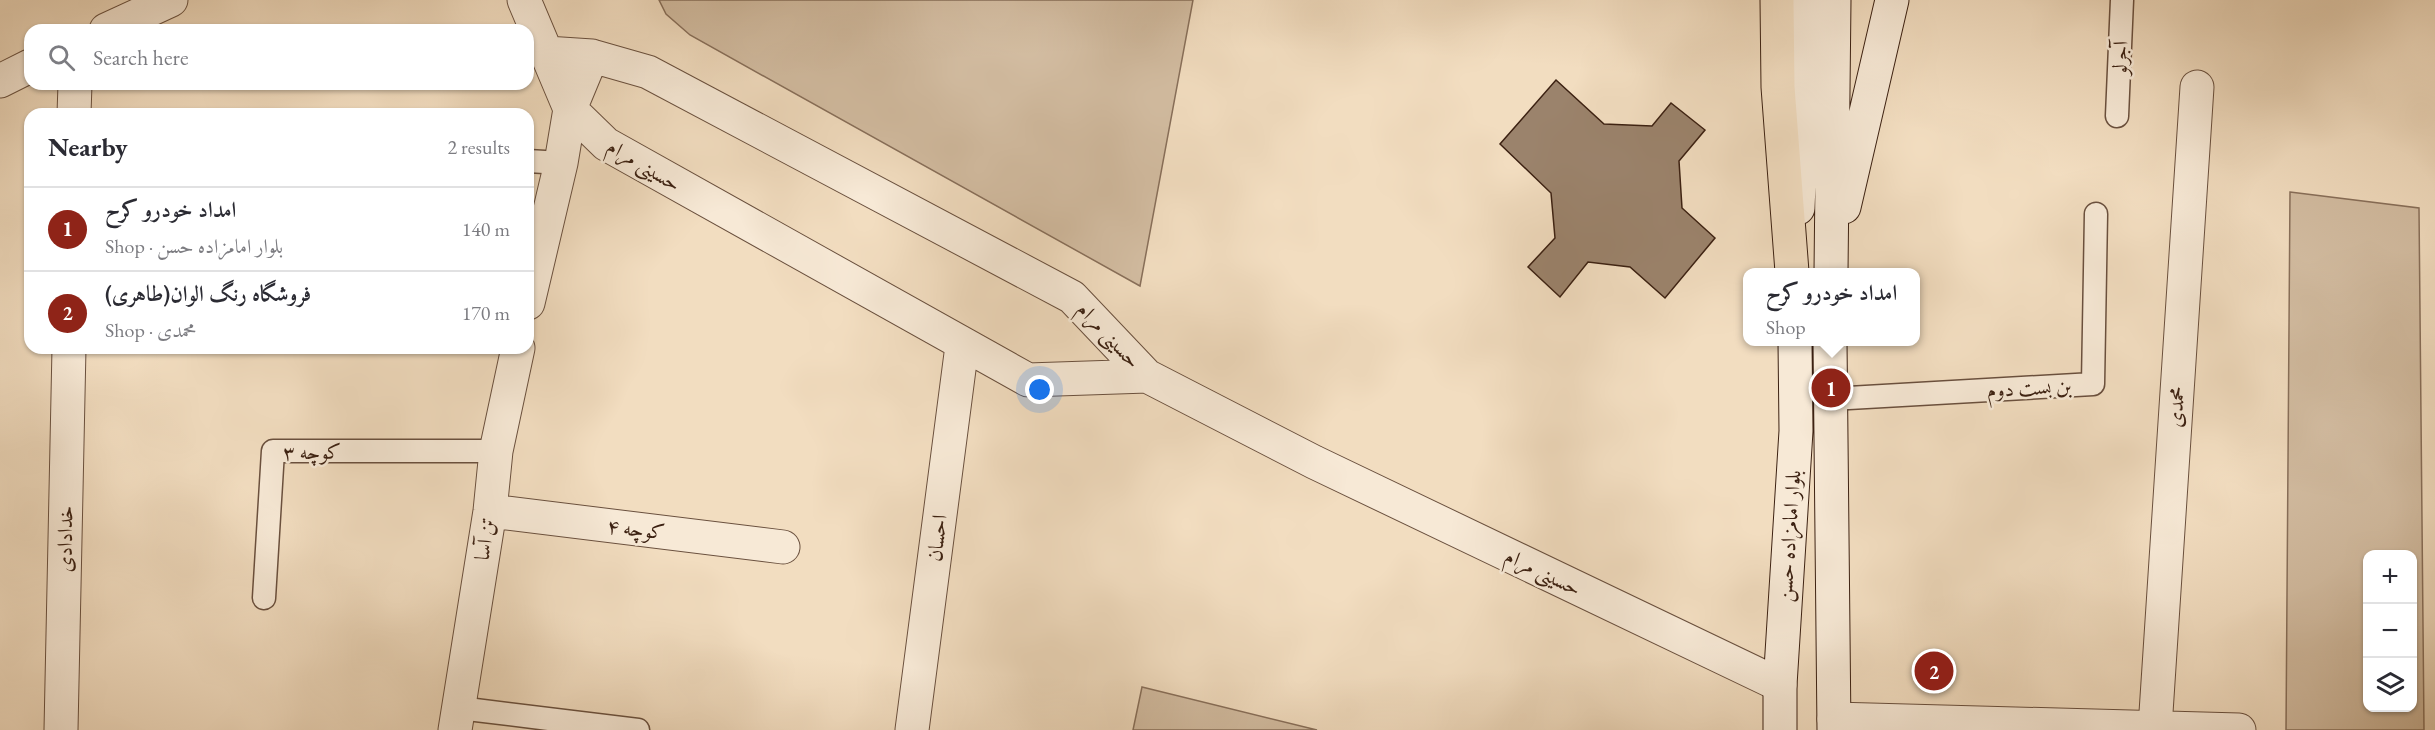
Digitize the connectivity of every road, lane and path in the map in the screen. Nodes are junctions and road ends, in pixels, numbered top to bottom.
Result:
1 (171, 0) edge
2 (524, 0) edge
3 (1778, 0) edge
4 (1807, 0) edge
5 (1834, 0) edge
6 (1892, 0) edge
7 (2122, 0) edge
8 (119, 24) edge
9 (534, 24) edge
10 (534, 24) edge
11 (546, 53) junction
12 (592, 56) junction
13 (24, 69) edge
14 (0, 81) edge
15 (2197, 87) dead end
16 (75, 90) edge
17 (74, 108) edge
18 (570, 109) junction
19 (2117, 116) dead end
20 (534, 161) edge
21 (561, 163) junction
22 (2096, 214) dead end
23 (1832, 261) edge
24 (1794, 268) edge
25 (1794, 268) edge
26 (534, 275) edge
27 (962, 346) junction
28 (1795, 346) edge
29 (1830, 346) edge
30 (69, 354) edge
31 (517, 354) edge
32 (1147, 376) junction
33 (1831, 399) junction
34 (496, 451) junction
35 (490, 512) junction
36 (783, 546) dead end
37 (264, 598) dead end
38 (1780, 685) junction
39 (457, 719) edge
40 (1834, 725) edge
41 (2155, 728) junction
42 (61, 730) edge
43 (638, 730) edge
44 (912, 730) edge
45 (1780, 730) edge
46 (2240, 730) edge

1 - 8 street
2 - 9 street
3 - 24 highway
4 - 25 street
5 - 23 street
6 - 23 street
7 - 19 lane, آجرلو
10 - 11 street
11 - 12 street, حسینی مرام
11 - 18 street, حسینی مرام
12 - 18 street
12 - 32 street, حسینی مرام
13 - 14 street
15 - 41 street, محمدی
16 - 17 street
18 - 21 street
18 - 27 street, حسینی مرام
20 - 21 lane
21 - 26 street
22 - 33 lane, بن بست دوم
27 - 32 street, حسینی مرام
27 - 44 street, احسان
28 - 38 street, بلوار امامزاده حسن
29 - 33 street, بلوار امامزاده حسن
30 - 42 street, خدادادی
31 - 34 street, تن آسا
32 - 38 street, حسینی مرام
33 - 40 street, بلوار امامزاده حسن
34 - 35 street, تن آسا
34 - 37 lane, کوچه ۳
35 - 36 street, کوچه ۴
35 - 39 street, تن آسا
38 - 45 street, بلوار امامزاده حسن
39 - 43 lane
40 - 41 street
41 - 46 street

